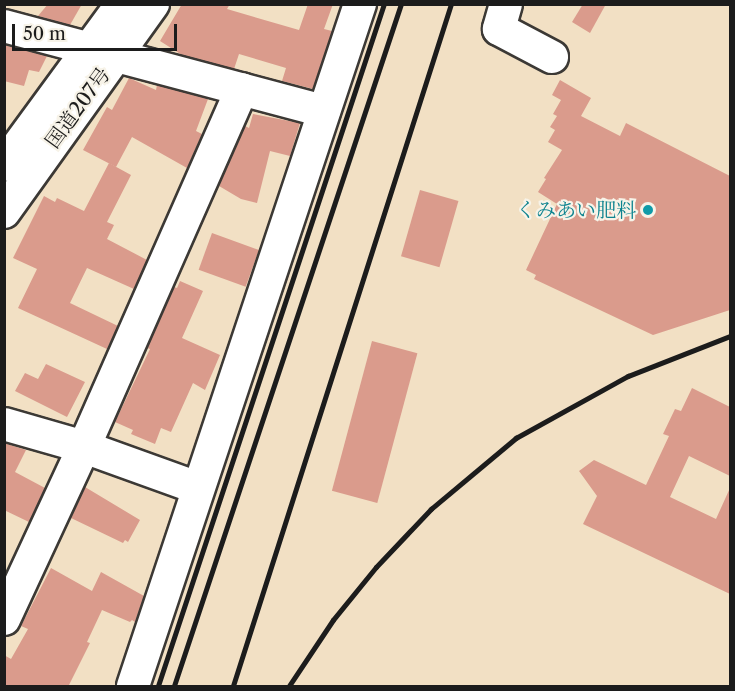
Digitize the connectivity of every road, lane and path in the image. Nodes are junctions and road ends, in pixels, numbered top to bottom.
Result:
1 (122, 4) edge
2 (153, 4) edge
3 (360, 4) edge
4 (507, 4) edge
5 (4, 26) edge
6 (104, 52) junction
7 (552, 57) dead end
8 (242, 89) junction
9 (324, 111) junction
10 (4, 165) edge
11 (4, 212) edge
12 (4, 424) edge
13 (84, 447) junction
14 (198, 488) junction
15 (4, 619) edge
16 (133, 687) edge

1 - 6 street
2 - 6 street, 国道207号
3 - 9 street
4 - 7 street
5 - 6 street
6 - 8 street
6 - 10 street
6 - 11 street, 国道207号
8 - 9 street
8 - 13 street
9 - 14 street
12 - 13 street
13 - 14 street
13 - 15 street
14 - 16 street

